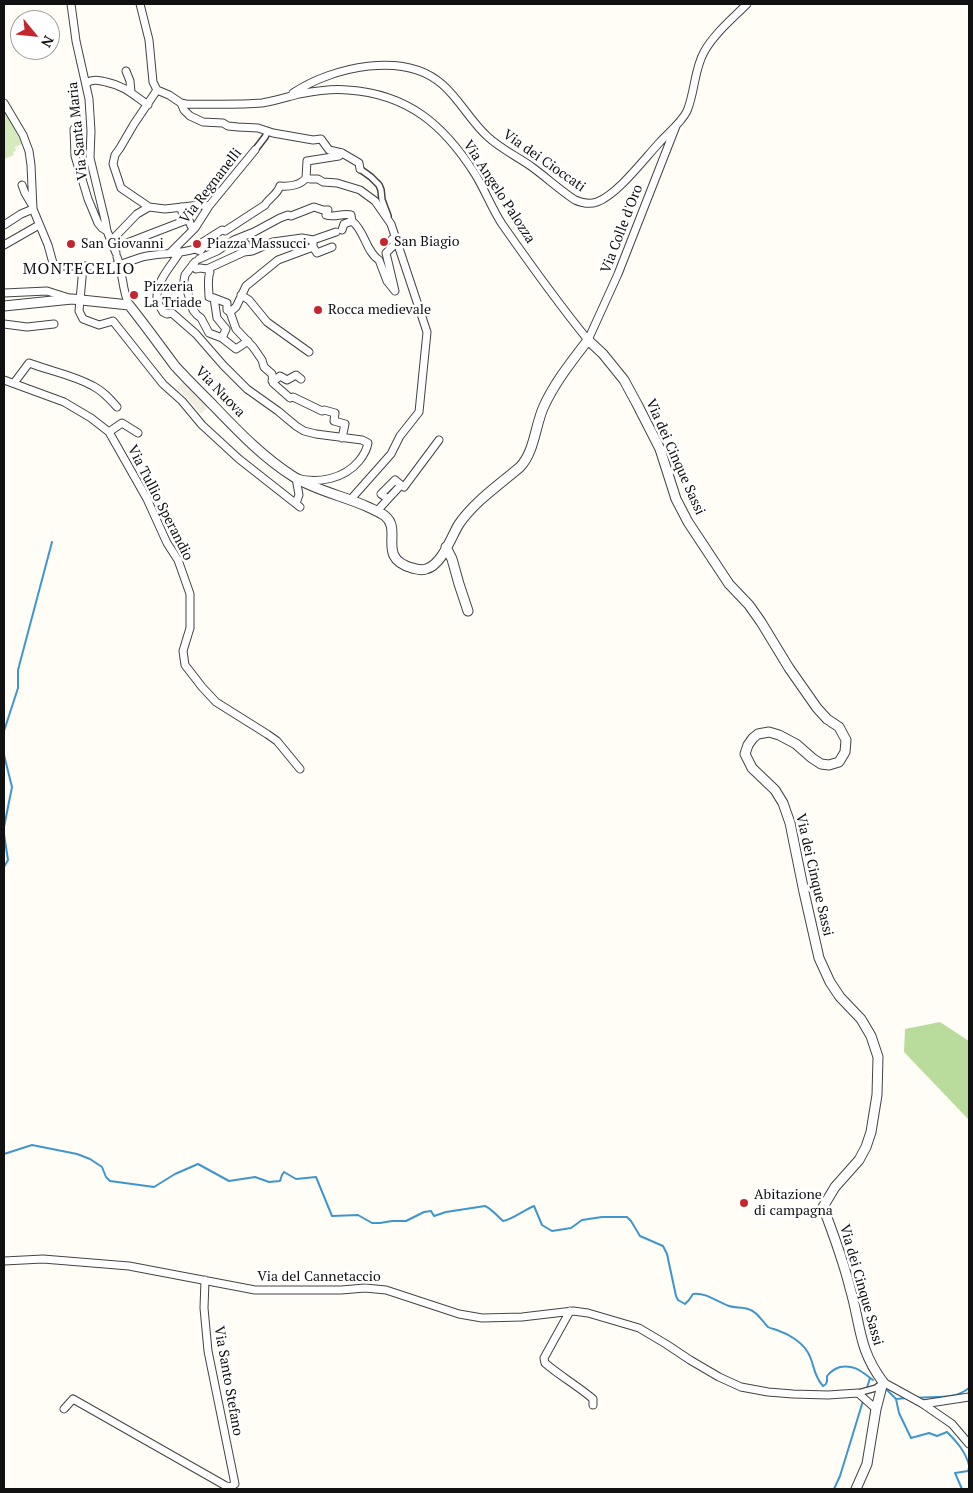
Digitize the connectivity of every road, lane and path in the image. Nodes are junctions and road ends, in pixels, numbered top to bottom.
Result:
1 (71, 4) edge
2 (140, 4) edge
3 (746, 4) edge
4 (126, 71) dead end
5 (86, 83) junction
6 (157, 90) junction
7 (130, 92) junction
8 (288, 97) junction
9 (4, 103) edge
10 (181, 103) junction
11 (148, 105) junction
12 (676, 126) junction
13 (74, 129) dead end
14 (268, 131) junction
15 (256, 150) joint
16 (342, 154) junction
17 (360, 169) joint
18 (306, 178) junction
19 (22, 184) dead end
20 (182, 206) junction
21 (209, 206) junction
22 (149, 207) junction
23 (33, 209) junction
24 (351, 218) junction
25 (184, 221) junction
26 (391, 224) junction
27 (39, 225) junction
28 (4, 226) edge
29 (195, 228) junction
30 (107, 231) junction
31 (394, 232) junction
32 (242, 237) junction
33 (313, 243) junction
34 (4, 245) edge
35 (332, 247) dead end
36 (114, 250) junction
37 (200, 251) junction
38 (180, 252) junction
39 (249, 252) junction
40 (170, 254) junction
41 (199, 259) junction
42 (193, 264) junction
43 (120, 265) junction
44 (83, 267) junction
45 (208, 269) junction
46 (4, 293) edge
47 (241, 295) junction
48 (214, 298) junction
49 (76, 300) junction
50 (130, 305) junction
51 (4, 306) edge
52 (230, 312) junction
53 (4, 324) edge
54 (54, 324) dead end
55 (222, 338) junction
56 (588, 340) junction
57 (248, 341) junction
58 (309, 352) dead end
59 (301, 379) dead end
60 (4, 380) edge
61 (272, 381) junction
62 (14, 383) junction
63 (117, 407) dead end
64 (109, 432) junction
65 (138, 433) dead end
66 (342, 438) junction
67 (439, 440) dead end
68 (296, 478) junction
69 (351, 499) junction
70 (377, 511) junction
71 (446, 547) junction
72 (468, 611) dead end
73 (300, 769) dead end
74 (4, 1261) edge
75 (205, 1280) junction
76 (570, 1312) junction
77 (883, 1382) junction
78 (858, 1392) junction
79 (969, 1397) edge
80 (924, 1404) junction
81 (593, 1405) dead end
82 (64, 1409) dead end
83 (876, 1409) junction
84 (969, 1444) edge
85 (856, 1489) edge

1 - 5 street, Via Santa Maria
2 - 6 street
3 - 12 street, Via dei Cioccati
4 - 7 street
5 - 7 street
5 - 30 street, Via Santa Maria
6 - 10 street, Via Angelo Palozza
6 - 11 street
7 - 11 street
8 - 10 street, Via Angelo Palozza
8 - 12 street, Via dei Cioccati
8 - 56 street, Via Angelo Palozza
9 - 23 street
10 - 14 street
11 - 22 street
12 - 56 street, Via Colle d'Oro
13 - 30 street
14 - 15 street, Via Regnanelli
14 - 16 street
15 - 21 street, Via Regnanelli
16 - 17 street
16 - 18 street
17 - 26 street
18 - 26 street
18 - 37 street
19 - 23 street
20 - 21 street
20 - 22 street
20 - 25 street
21 - 29 street, Via Regnanelli
22 - 36 street
23 - 27 street
23 - 28 street
24 - 31 street
24 - 32 street
24 - 33 street
25 - 29 street
25 - 36 street
26 - 31 street
27 - 34 street
27 - 44 street
29 - 40 street, Via Regnanelli
30 - 36 street, Via Santa Maria
31 - 69 street
32 - 39 street
32 - 41 street
33 - 35 street
33 - 39 street
33 - 47 street
36 - 43 street, Via Santa Maria
37 - 38 street
37 - 41 street
38 - 40 street
38 - 66 street
39 - 45 street
40 - 43 street
41 - 42 street
42 - 45 street
42 - 55 street
43 - 44 street
43 - 50 street, Via Santa Maria
44 - 49 street
45 - 48 street
46 - 49 street
47 - 52 street
47 - 58 street
48 - 52 street
48 - 55 street
49 - 50 street
49 - 51 street
49 - 68 street
50 - 68 street, Via Nuova
52 - 57 street
53 - 54 street
55 - 57 street
56 - 71 street
56 - 77 street, Via dei Cinque Sassi
57 - 61 street
59 - 61 street
60 - 62 street, Via Tullio Sperandio
61 - 66 street
62 - 63 street
62 - 64 street, Via Tullio Sperandio
64 - 65 street
64 - 73 street, Via Tullio Sperandio
66 - 68 street
67 - 70 street
68 - 69 street, Via Nuova
69 - 70 street, Via Nuova
70 - 71 street
71 - 72 street
74 - 75 street, Via del Cannetaccio
75 - 76 street, Via del Cannetaccio
75 - 82 street, Via Santo Stefano
76 - 78 street, Via del Cannetaccio
76 - 81 street
77 - 78 street
77 - 80 street
77 - 83 street
78 - 83 street
79 - 80 street
80 - 84 street
83 - 85 street

